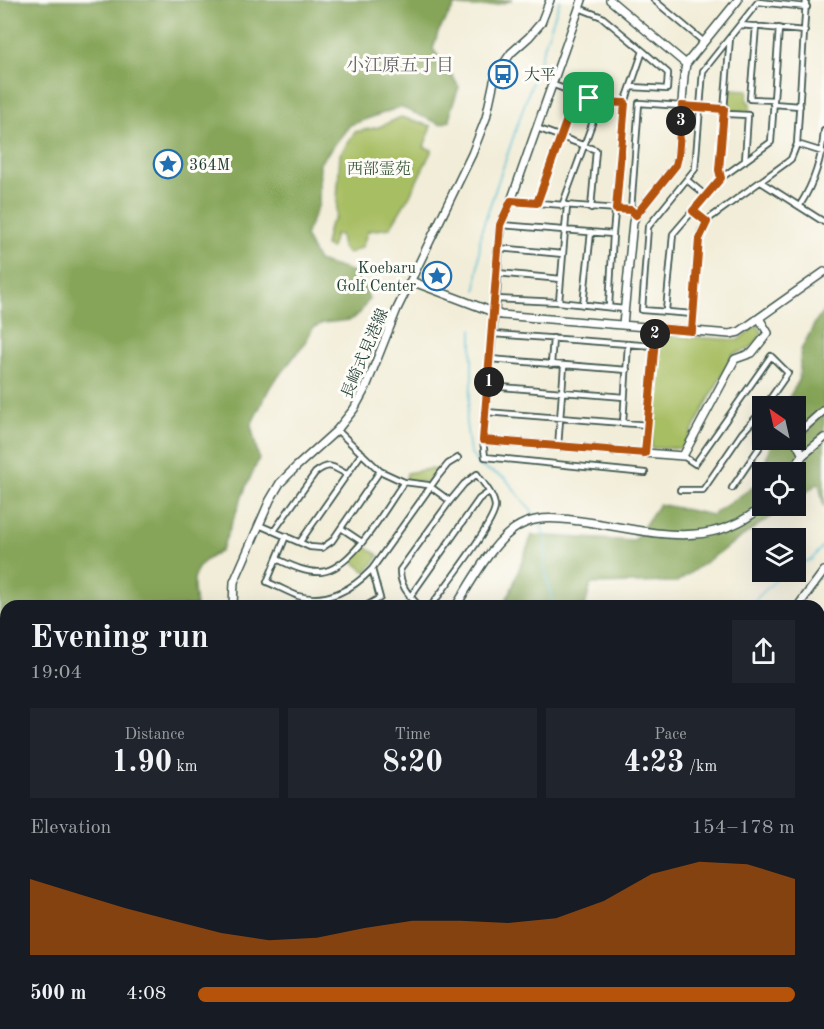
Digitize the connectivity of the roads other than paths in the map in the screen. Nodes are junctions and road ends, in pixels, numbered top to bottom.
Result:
1 (550, 0) edge
2 (610, 0) edge
3 (654, 0) edge
4 (738, 0) edge
5 (806, 0) edge
6 (581, 4) edge
7 (807, 7) junction
8 (740, 25) junction
9 (756, 26) junction
10 (779, 28) junction
11 (805, 31) junction
12 (730, 38) junction
13 (704, 42) junction
14 (643, 51) junction
15 (686, 64) junction
16 (551, 84) junction
17 (632, 87) junction
18 (576, 94) junction
19 (600, 102) junction
20 (773, 102) junction
21 (625, 103) junction
22 (682, 106) junction
23 (800, 106) junction
24 (700, 107) junction
25 (724, 109) junction
26 (537, 128) junction
27 (824, 131) edge
28 (561, 137) junction
29 (797, 144) junction
30 (584, 145) junction
31 (823, 153) edge
32 (745, 161) junction
33 (721, 178) junction
34 (687, 180) junction
35 (761, 182) junction
36 (706, 196) junction
37 (511, 201) junction
38 (537, 203) junction
39 (800, 205) junction
40 (565, 206) junction
41 (591, 208) junction
42 (616, 209) junction
43 (693, 211) junction
44 (634, 212) junction
45 (824, 220) edge
46 (707, 222) junction
47 (500, 225) junction
48 (566, 230) junction
49 (591, 232) junction
50 (613, 234) junction
51 (498, 248) junction
52 (563, 254) junction
53 (824, 272) edge
54 (497, 273) junction
55 (561, 279) junction
56 (411, 281) junction
57 (495, 299) junction
58 (559, 302) junction
59 (583, 305) junction
60 (609, 307) junction
61 (624, 309) junction
62 (666, 311) junction
63 (495, 313) junction
64 (693, 314) junction
65 (759, 318) junction
66 (623, 325) junction
67 (656, 328) junction
68 (692, 331) junction
69 (493, 334) junction
70 (553, 338) junction
71 (628, 345) junction
72 (654, 346) junction
73 (490, 359) junction
74 (551, 365) junction
75 (564, 366) junction
76 (627, 370) junction
77 (488, 386) junction
78 (562, 391) junction
79 (772, 396) edge
80 (624, 397) junction
81 (824, 410) edge
82 (486, 412) junction
83 (560, 418) junction
84 (752, 420) edge
85 (623, 423) junction
86 (648, 425) junction
87 (806, 426) edge
88 (337, 430) junction
89 (824, 438) edge
90 (483, 440) junction
91 (558, 447) junction
92 (758, 450) edge
93 (800, 450) edge
94 (362, 453) junction
95 (645, 453) junction
96 (803, 455) junction
97 (683, 456) junction
98 (459, 458) dead end
99 (798, 462) edge
100 (380, 471) junction
101 (645, 473) dead end
102 (346, 474) junction
103 (404, 482) junction
104 (430, 487) junction
105 (732, 488) dead end
106 (680, 490) dead end
107 (489, 492) junction
108 (450, 501) junction
109 (752, 513) edge
110 (259, 525) junction
111 (341, 528) junction
112 (274, 531) junction
113 (286, 536) junction
114 (300, 542) junction
115 (362, 542) junction
116 (276, 559) junction
117 (372, 569) junction
118 (824, 571) edge
119 (410, 597) junction
120 (318, 598) joint
121 (233, 600) edge
122 (376, 600) edge
123 (413, 600) edge
124 (434, 600) edge
125 (460, 600) edge
126 (802, 600) edge

1 - 56 street, 長崎式見港線
2 - 15 street
3 - 13 street
4 - 13 street
5 - 7 street
6 - 14 street
6 - 16 street
7 - 8 street
7 - 11 street
8 - 9 street
8 - 12 street
9 - 10 street
9 - 20 street
10 - 11 street
10 - 20 street
11 - 23 street
12 - 24 street
12 - 25 street
13 - 15 street
14 - 17 street
14 - 17 street
15 - 22 street
16 - 18 street
16 - 26 street
17 - 21 street
18 - 19 street
18 - 28 street
19 - 21 street
19 - 30 street
20 - 23 street
20 - 32 street
21 - 42 street
22 - 24 street
22 - 44 street
22 - 44 street
23 - 29 street
24 - 25 street
24 - 34 street
25 - 32 street
25 - 33 street
26 - 28 street
26 - 37 street
27 - 31 street
28 - 30 street
28 - 38 street
29 - 31 street
29 - 35 street
30 - 40 street
30 - 41 street
31 - 39 street
32 - 33 street
33 - 36 street
34 - 36 street
34 - 62 street
35 - 39 street
35 - 46 street
36 - 43 street
37 - 38 street
37 - 47 street
38 - 40 street
39 - 45 street
40 - 41 street
40 - 48 street
41 - 42 street
42 - 44 street
42 - 50 street
43 - 46 street
43 - 62 street
44 - 61 street
46 - 64 street
47 - 48 street
47 - 51 street
48 - 49 street
48 - 52 street
49 - 50 street
49 - 59 street
50 - 60 street
51 - 52 street
51 - 54 street
52 - 55 street
53 - 65 street
54 - 55 street
54 - 57 street
55 - 58 street
56 - 63 street
56 - 88 street, 長崎式見港線
57 - 58 street
57 - 63 street
58 - 59 street
59 - 60 street
60 - 61 street
61 - 66 street
62 - 64 street
63 - 66 street
63 - 69 street
64 - 68 street
65 - 68 street
65 - 97 street
66 - 67 street
67 - 68 street
67 - 72 street
69 - 70 street
69 - 73 street
70 - 71 street
70 - 74 street
71 - 72 street
71 - 76 street
72 - 86 street
73 - 74 street
73 - 77 street
74 - 75 street
75 - 76 street
75 - 78 street
76 - 80 street
77 - 78 street
77 - 82 street
78 - 80 street
78 - 83 street
79 - 97 street
80 - 85 street
81 - 87 street
82 - 83 street
82 - 90 street
83 - 85 street
83 - 91 street
84 - 106 street
85 - 86 street
86 - 95 street
88 - 94 street
88 - 110 street, 長崎式見港線
89 - 96 street
90 - 91 street
90 - 101 street
91 - 95 street
92 - 105 street
93 - 96 street
94 - 100 street
94 - 102 street
95 - 97 street
96 - 99 street
98 - 104 street
100 - 103 street
100 - 111 street
102 - 112 street
102 - 114 street
103 - 104 street
103 - 115 street
104 - 108 street
104 - 117 street
107 - 108 street
107 - 119 street
107 - 124 street
108 - 119 street
109 - 125 street
110 - 112 street
110 - 121 street, 長崎式見港線
111 - 114 street
111 - 115 street
112 - 113 street
113 - 114 street
113 - 116 street
115 - 116 street
116 - 120 street
117 - 120 street
117 - 122 street
118 - 126 street
119 - 123 street

